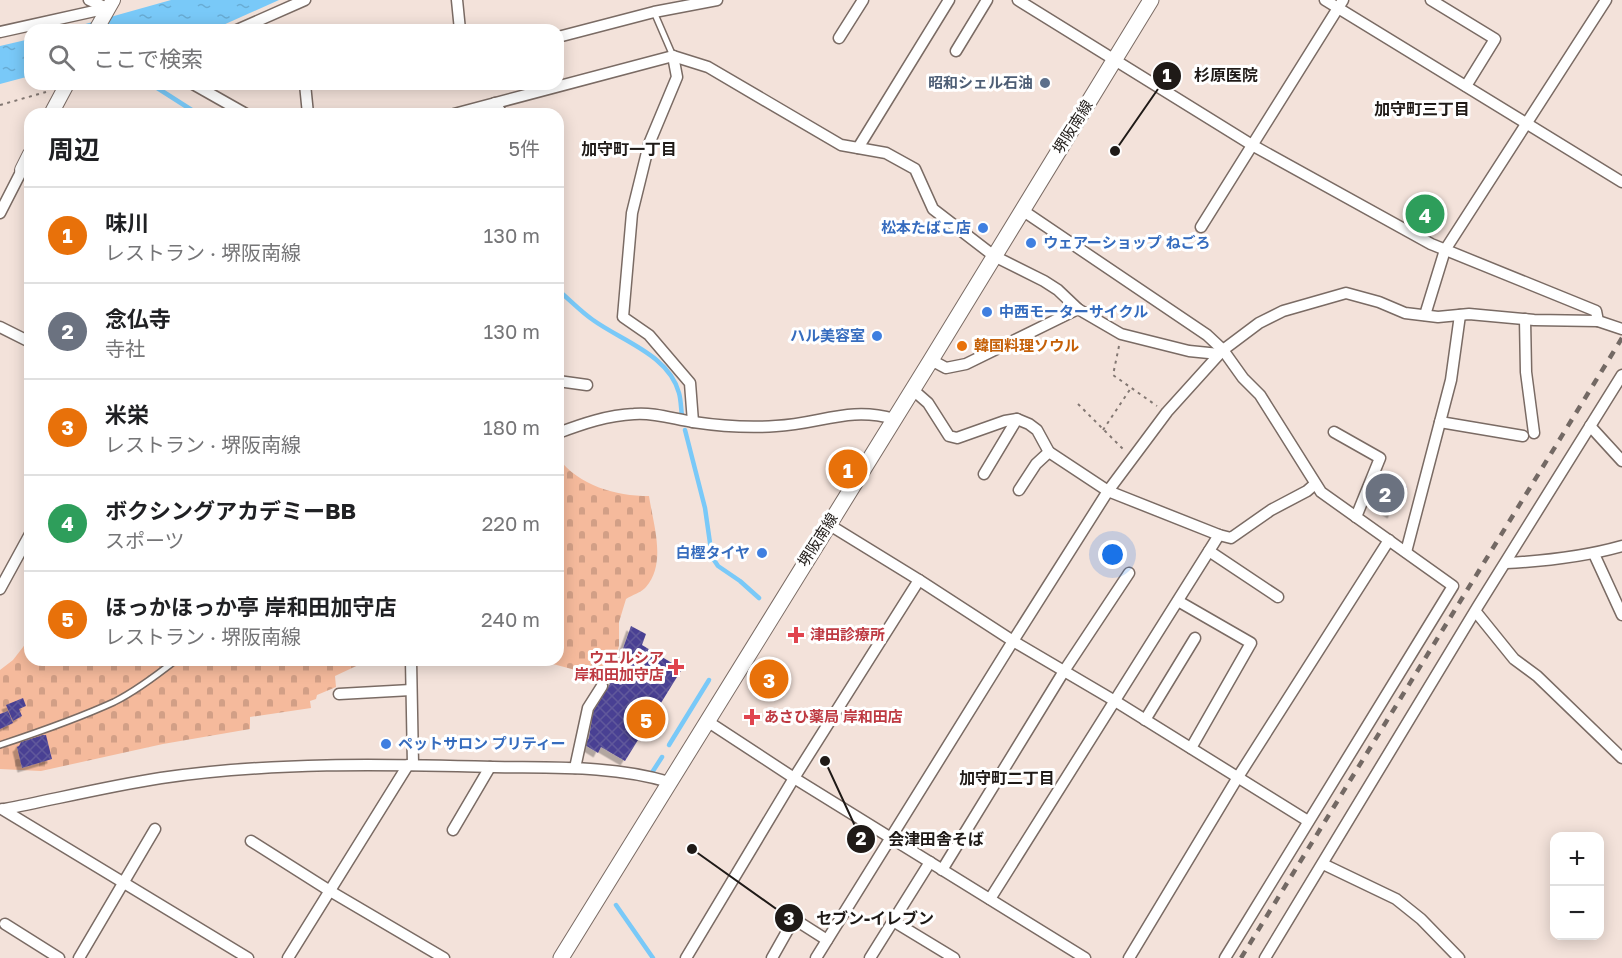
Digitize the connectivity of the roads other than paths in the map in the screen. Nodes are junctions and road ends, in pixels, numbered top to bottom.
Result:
1 (89, 0) edge
2 (305, 0) edge
3 (457, 0) edge
4 (717, 0) edge
5 (863, 0) edge
6 (949, 0) edge
7 (987, 0) edge
8 (1018, 0) edge
9 (1151, 0) edge
10 (1325, 0) edge
11 (1431, 0) edge
12 (1606, 0) edge
13 (1341, 4) edge
14 (109, 7) edge
15 (659, 8) edge
16 (35, 24) edge
17 (99, 24) edge
18 (251, 24) edge
19 (459, 24) edge
20 (24, 26) edge
21 (0, 32) edge
22 (564, 35) edge
23 (839, 38) dead end
24 (956, 51) dead end
25 (673, 56) junction
26 (1114, 61) junction
27 (564, 85) edge
28 (1466, 86) junction
29 (65, 90) edge
30 (204, 90) edge
31 (306, 90) edge
32 (544, 90) edge
33 (495, 103) junction
34 (58, 108) edge
35 (236, 108) edge
36 (307, 108) edge
37 (476, 108) edge
38 (498, 108) edge
39 (1526, 125) junction
40 (1252, 145) junction
41 (858, 148) junction
42 (24, 166) edge
43 (22, 170) joint
44 (1622, 182) edge
45 (1022, 210) junction
46 (0, 213) edge
47 (1201, 227) dead end
48 (1446, 250) junction
49 (994, 256) junction
50 (1078, 309) junction
51 (1425, 315) junction
52 (1460, 315) junction
53 (1525, 319) junction
54 (1598, 321) junction
55 (1620, 325) edge
56 (0, 327) edge
57 (24, 339) edge
58 (1221, 352) junction
59 (931, 360) junction
60 (1622, 375) edge
61 (564, 382) edge
62 (587, 385) dead end
63 (912, 389) junction
64 (894, 418) junction
65 (1017, 419) junction
66 (693, 422) junction
67 (1440, 422) junction
68 (1590, 426) junction
69 (564, 431) edge
70 (1334, 432) dead end
71 (1534, 432) dead end
72 (1523, 436) dead end
73 (1049, 452) junction
74 (1622, 461) edge
75 (984, 474) dead end
76 (1315, 484) junction
77 (1026, 486) dead end
78 (1108, 491) junction
79 (1356, 517) junction
80 (828, 524) junction
81 (1219, 535) junction
82 (1389, 540) junction
83 (24, 545) edge
84 (1622, 546) edge
85 (1209, 551) junction
86 (1406, 552) junction
87 (1594, 554) junction
88 (1506, 563) junction
89 (1129, 573) dead end
90 (919, 580) junction
91 (0, 589) edge
92 (1278, 597) dead end
93 (1178, 601) junction
94 (1476, 612) junction
95 (1622, 615) edge
96 (1195, 638) dead end
97 (1012, 641) junction
98 (167, 666) edge
99 (411, 666) edge
100 (1064, 671) junction
101 (602, 686) dead end
102 (411, 690) junction
103 (339, 694) dead end
104 (1115, 701) junction
105 (707, 720) junction
106 (1145, 720) junction
107 (0, 745) edge
108 (1191, 748) junction
109 (1622, 758) edge
110 (411, 765) junction
111 (490, 767) junction
112 (575, 768) junction
113 (1238, 777) junction
114 (794, 778) junction
115 (669, 782) junction
116 (2, 809) edge
117 (1308, 822) junction
118 (469, 827) dead end
119 (155, 829) dead end
120 (890, 838) junction
121 (251, 841) dead end
122 (930, 862) junction
123 (1323, 864) junction
124 (942, 870) junction
125 (125, 883) junction
126 (330, 891) junction
127 (990, 899) junction
128 (893, 921) junction
129 (5, 924) dead end
130 (827, 940) junction
131 (59, 958) edge
132 (79, 958) edge
133 (248, 958) edge
134 (288, 958) edge
135 (444, 958) edge
136 (561, 958) edge
137 (686, 958) edge
138 (772, 958) edge
139 (816, 958) edge
140 (870, 958) edge
141 (954, 958) edge
142 (1085, 958) edge
143 (1128, 958) edge
144 (1225, 958) edge
145 (1265, 958) edge
146 (1459, 958) edge

1 - 14 street
2 - 18 street
3 - 19 street
4 - 15 street
5 - 23 street
6 - 41 street
7 - 24 street
8 - 26 street
9 - 26 main road, 堺阪南線
10 - 13 street
11 - 28 street
12 - 39 street
13 - 28 street
13 - 40 street
14 - 16 street
14 - 17 street
15 - 22 street
15 - 25 lane
20 - 21 street
25 - 27 street
25 - 41 street
25 - 66 street
26 - 40 street
26 - 45 main road, 堺阪南線
28 - 39 street
29 - 34 street
30 - 35 street
31 - 36 street
32 - 33 street
33 - 37 street
33 - 38 street
39 - 44 street
39 - 48 street
40 - 47 street
40 - 48 street
41 - 49 street
42 - 43 street
43 - 46 street
45 - 49 main road, 堺阪南線
45 - 58 street
48 - 51 street
48 - 54 street
49 - 50 street
49 - 59 main road, 堺阪南線
50 - 58 street
50 - 59 street
51 - 52 street
51 - 58 street
52 - 53 street
52 - 67 street
53 - 54 street
53 - 71 street
54 - 55 street
56 - 57 street
58 - 76 street
58 - 78 street
59 - 63 main road, 堺阪南線
60 - 68 street
61 - 62 street
63 - 64 main road, 堺阪南線
63 - 65 street
64 - 66 street
64 - 80 main road, 堺阪南線
65 - 73 street
65 - 75 street
66 - 69 street
67 - 72 street
67 - 86 street
68 - 74 street
68 - 88 street
70 - 79 street
73 - 77 street
73 - 78 street
76 - 79 street
76 - 81 street
78 - 81 street
78 - 97 street
79 - 82 street
80 - 90 street
80 - 105 main road, 堺阪南線
81 - 85 street
82 - 86 street
82 - 113 street
83 - 91 street
84 - 87 street
85 - 92 street
85 - 93 street
86 - 117 street
87 - 88 street
87 - 95 street
88 - 94 street
89 - 100 street
90 - 97 street
90 - 114 street
93 - 104 street
93 - 108 street
94 - 109 street
94 - 123 street
96 - 106 street
97 - 100 street
97 - 120 street
98 - 107 lane
99 - 102 street
100 - 104 street
100 - 124 street
101 - 112 street
102 - 103 street
102 - 110 street
104 - 106 street
104 - 127 street
105 - 114 street
105 - 115 main road, 堺阪南線
106 - 108 street
108 - 113 street
110 - 111 street
110 - 116 street
110 - 126 street
111 - 112 street
111 - 118 street
112 - 115 street
113 - 117 street
113 - 143 street
114 - 120 street
114 - 137 street
115 - 136 main road, 堺阪南線
116 - 125 street
117 - 144 street
119 - 125 street
120 - 122 street
120 - 130 street
121 - 126 street
122 - 124 street
122 - 128 street
123 - 145 street
123 - 146 street
124 - 127 street
125 - 132 street
125 - 133 street
126 - 134 street
126 - 135 street
127 - 142 street
128 - 140 street
128 - 141 street
129 - 131 street
130 - 138 street
130 - 139 street

